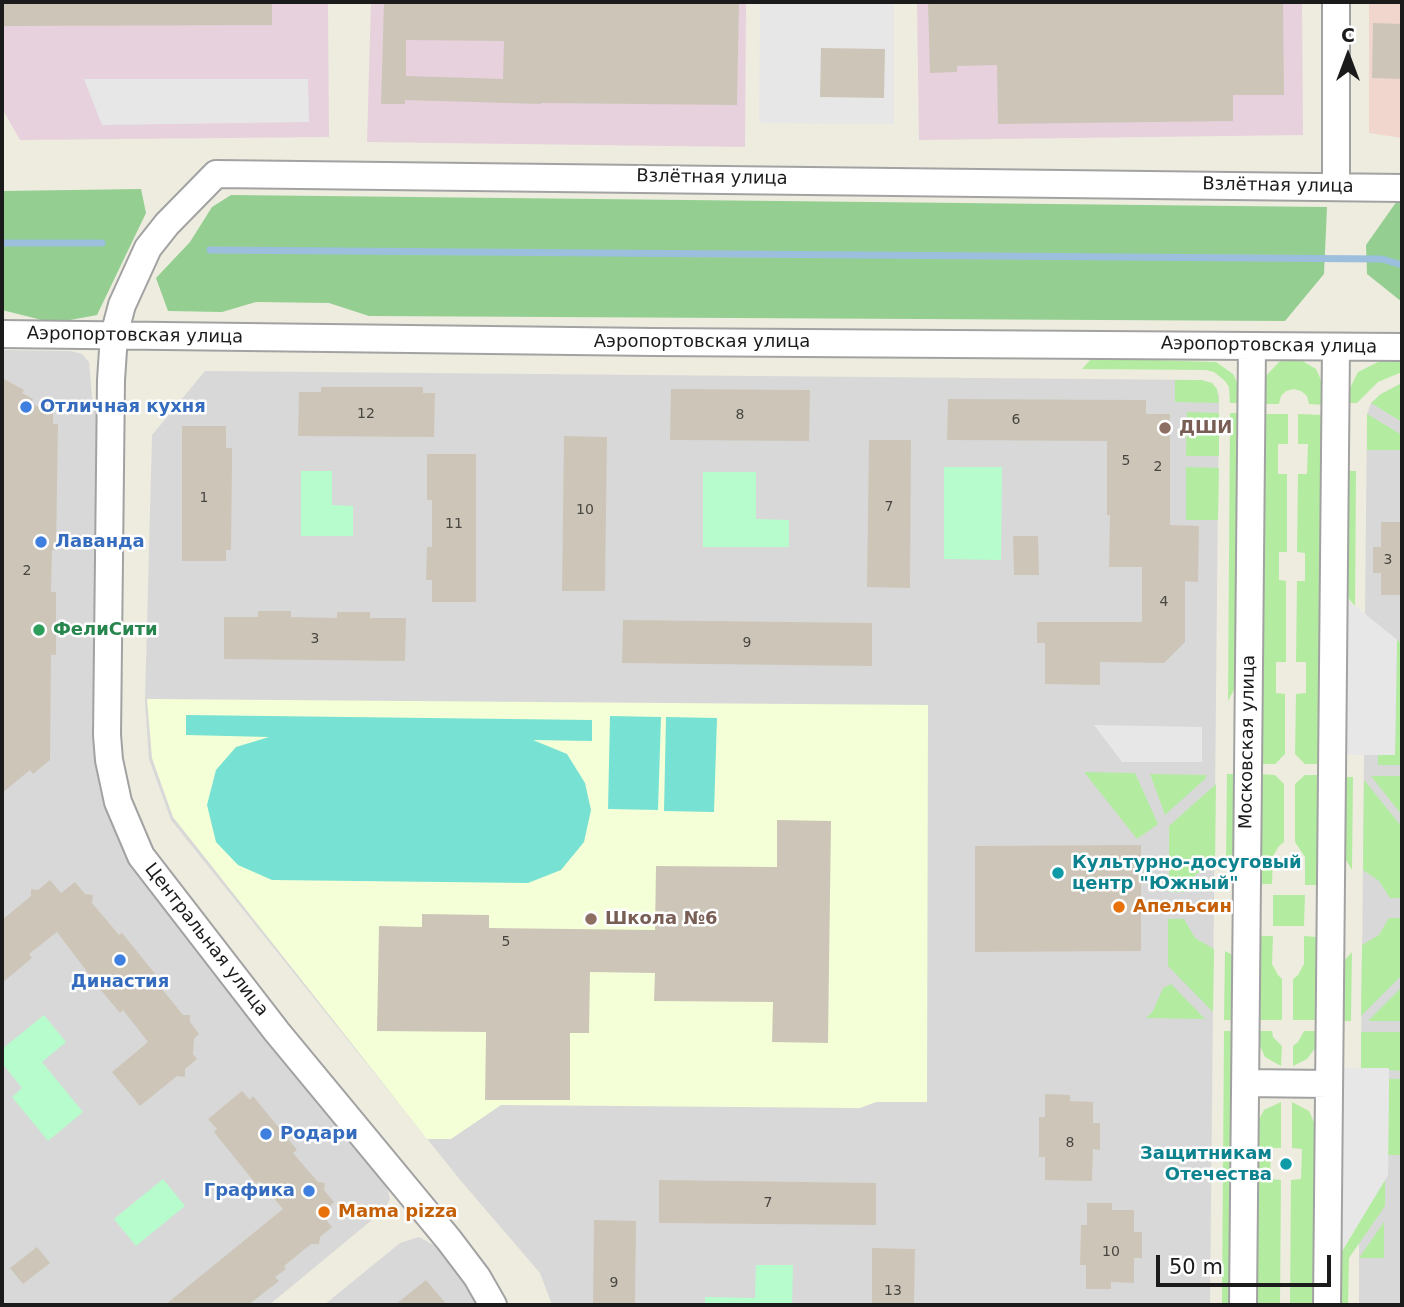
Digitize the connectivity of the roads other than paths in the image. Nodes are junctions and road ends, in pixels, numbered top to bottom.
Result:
1 (1336, 2) edge
2 (1336, 186) junction
3 (1402, 188) edge
4 (2, 334) edge
5 (114, 335) junction
6 (1252, 346) junction
7 (1336, 347) junction
8 (1402, 347) edge
9 (1245, 1083) junction
10 (1329, 1084) junction
11 (493, 1305) edge
12 (1242, 1305) edge
13 (1327, 1305) edge

1 - 2 street
2 - 3 street, Взлётная улица
2 - 5 street, Взлётная улица
4 - 5 street, Аэропортовская улица
5 - 6 street, Аэропортовская улица
5 - 11 street, Центральная улица
6 - 7 street, Аэропортовская улица
6 - 9 street, Московская улица
7 - 8 street, Аэропортовская улица
7 - 10 street
9 - 10 street
9 - 12 street, Московская улица
10 - 13 street

